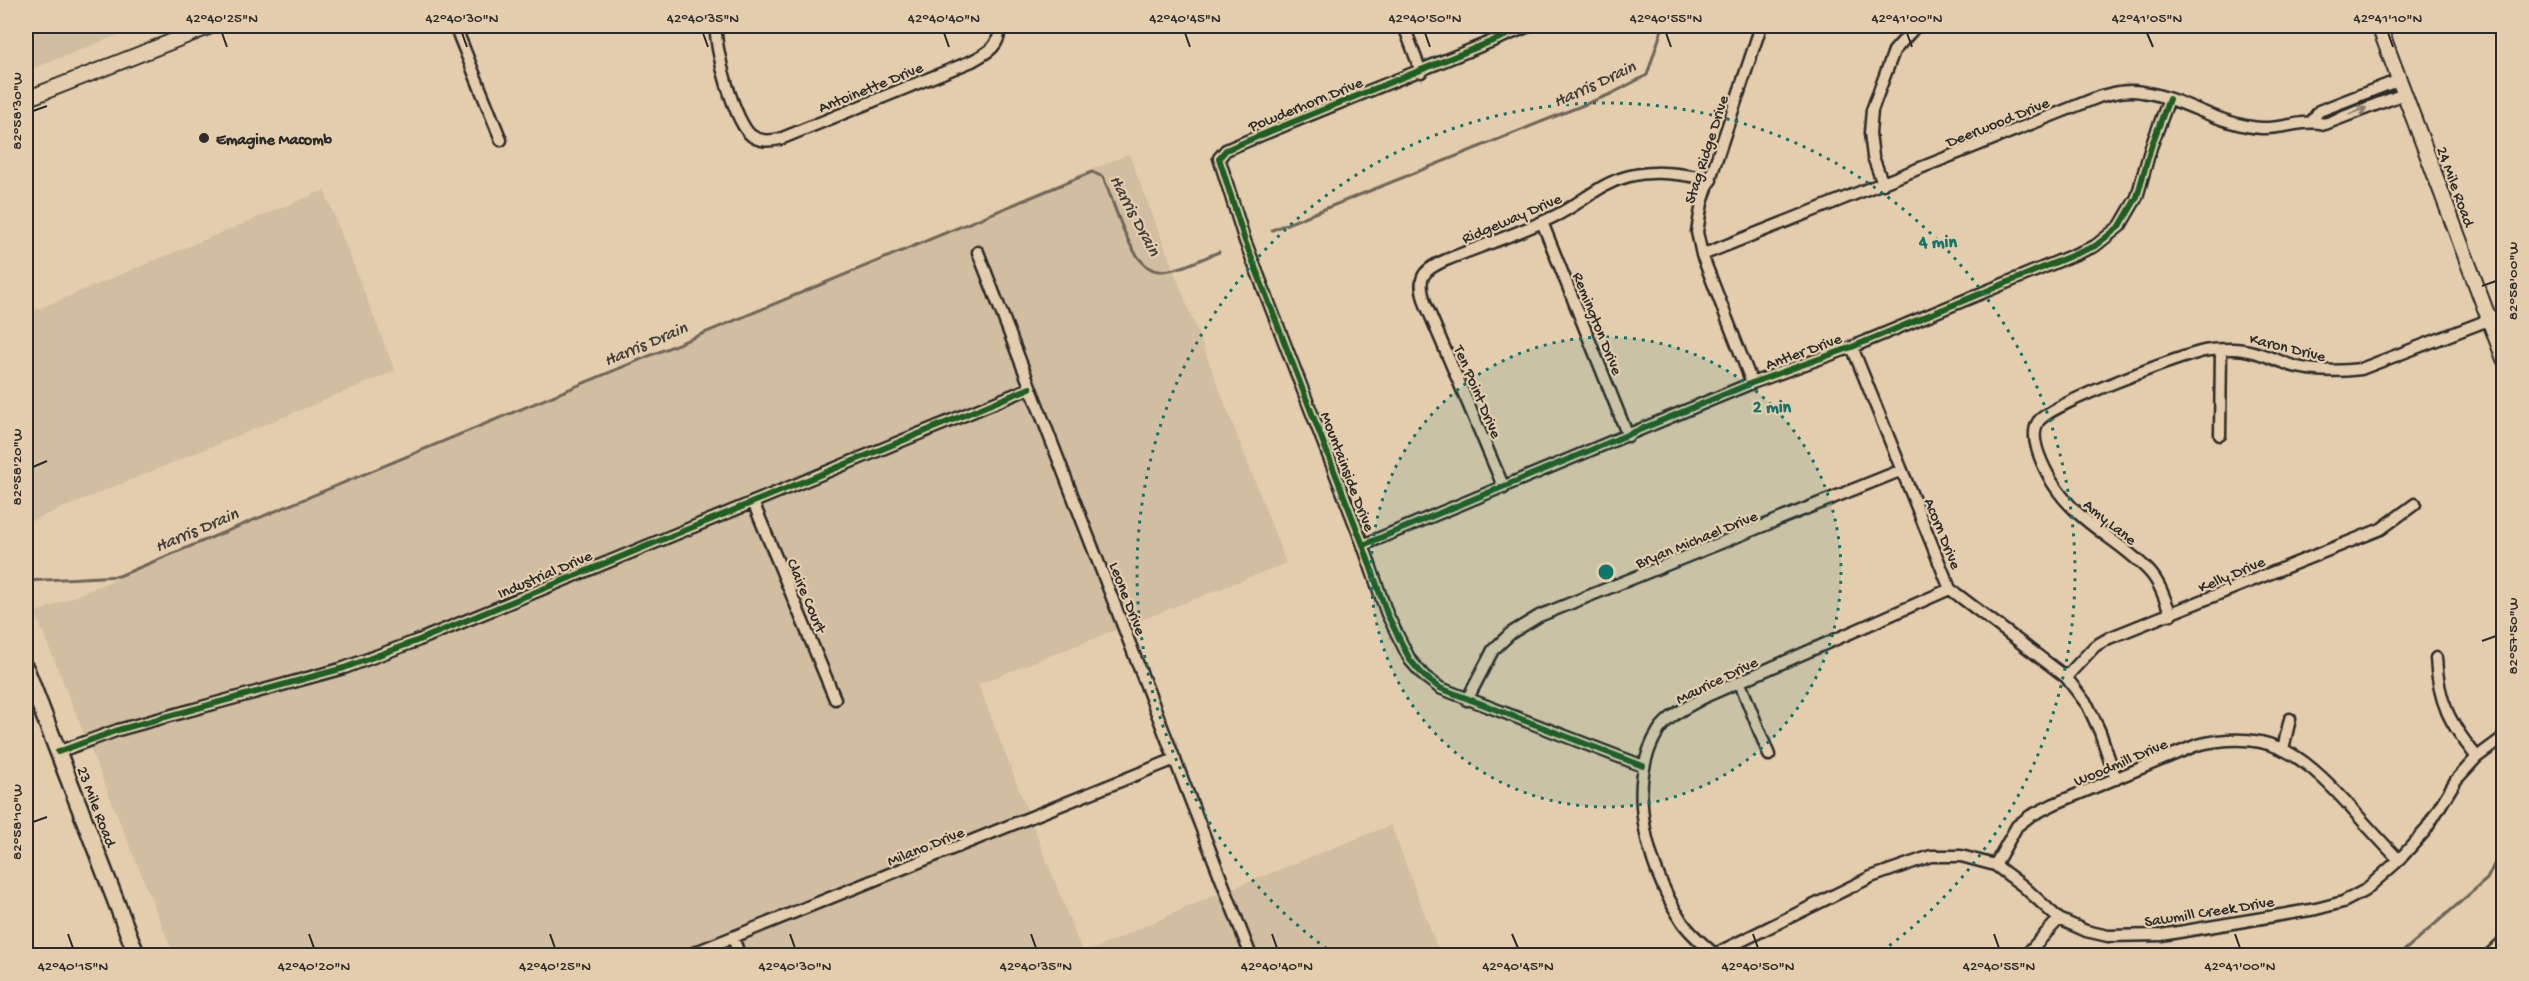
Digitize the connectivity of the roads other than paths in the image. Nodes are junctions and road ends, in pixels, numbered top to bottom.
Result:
1 (211, 26) edge
2 (455, 26) edge
3 (716, 26) edge
4 (1000, 26) edge
5 (1404, 26) edge
6 (1529, 26) edge
7 (1761, 26) edge
8 (1916, 26) edge
9 (2379, 26) edge
10 (1421, 72) junction
11 (2399, 80) junction
12 (2404, 94) junction
13 (26, 99) edge
14 (2169, 99) junction
15 (2312, 121) junction
16 (501, 140) dead end
17 (1711, 180) junction
18 (1883, 184) junction
19 (1542, 222) junction
20 (978, 252) dead end
21 (1702, 255) junction
22 (1262, 285) joint
23 (1426, 305) joint
24 (2504, 314) edge
25 (2490, 320) junction
26 (1852, 347) junction
27 (2221, 350) junction
28 (2504, 359) edge
29 (1752, 383) junction
30 (1030, 388) junction
31 (2045, 414) joint
32 (2220, 435) dead end
33 (1628, 436) junction
34 (1902, 470) junction
35 (1504, 488) junction
36 (753, 502) junction
37 (2415, 504) dead end
38 (1363, 545) junction
39 (1950, 589) junction
40 (2171, 615) junction
41 (2436, 658) dead end
42 (26, 669) edge
43 (2066, 677) junction
44 (1740, 683) junction
45 (835, 699) dead end
46 (1467, 700) junction
47 (2290, 719) dead end
48 (2504, 737) edge
49 (2283, 749) junction
50 (58, 752) junction
51 (1769, 755) dead end
52 (2477, 757) junction
53 (1175, 759) junction
54 (1643, 766) junction
55 (2116, 779) junction
56 (2399, 860) junction
57 (1995, 865) junction
58 (2059, 919) junction
59 (733, 938) junction
60 (2504, 941) edge
61 (1712, 955) edge
62 (137, 956) edge
63 (686, 956) edge
64 (740, 956) edge
65 (1251, 956) edge
66 (2025, 956) edge
67 (2488, 956) edge

1 - 13 street
2 - 16 street
3 - 4 street, Antoinette Drive
5 - 10 street
6 - 10 street, Powderhorn Drive
7 - 17 street, Stag Ridge Drive
8 - 18 street
9 - 11 street, 24 Mile Road
10 - 22 street, Powderhorn Drive
11 - 12 street, 24 Mile Road
11 - 15 street, Deerwood Drive
15 -> 12 street, Deerwood Drive
12 - 25 street, 24 Mile Road
14 - 15 street, Deerwood Drive
14 - 18 street, Deerwood Drive
14 - 26 street, Antler Drive
17 - 19 street, Ridgeway Drive
17 - 21 street, Stag Ridge Drive
18 - 21 street, Deerwood Drive
19 - 23 street, Ridgeway Drive
19 - 33 street, Remington Drive
20 - 30 street, Leone Drive
21 - 29 street, Stag Ridge Drive
22 - 38 street, Mountainside Drive
23 - 35 street, Ten Point Drive
24 - 25 street, Karon Drive
25 - 27 street, Karon Drive
25 - 28 street, 24 Mile Road
26 - 29 street, Antler Drive
26 - 34 street, Acorn Drive
27 - 31 street, Karon Drive
27 - 32 street
29 - 33 street, Antler Drive
30 - 36 street, Industrial Drive
30 - 53 street, Leone Drive
31 - 40 street, Amy Lane
33 - 35 street, Antler Drive
34 - 39 street, Acorn Drive
34 - 46 street, Bryan Michael Drive
35 - 38 street, Antler Drive
36 - 45 street, Claire Court
36 - 50 street, Industrial Drive
37 - 40 street, Kelly Drive
38 - 46 street, Mountainside Drive
39 - 43 street, Acorn Drive
39 - 44 street, Maurice Drive
40 - 43 street, Kelly Drive
41 - 52 street
42 - 50 main road, 23 Mile Road
43 - 55 street, Acorn Drive
44 - 51 street
44 - 54 street, Maurice Drive
46 - 54 street, Mountainside Drive
47 - 49 street
48 - 52 street, Sawmill Creek Drive
49 - 55 street, Woodmill Drive
49 - 56 street, Woodmill Drive
50 - 62 main road, 23 Mile Road
52 - 56 street, Sawmill Creek Drive
53 - 59 street, Milano Drive
53 - 65 street, Leone Drive
54 - 61 street, Maurice Drive
55 - 57 street, Woodmill Drive
56 - 58 street, Sawmill Creek Drive
57 - 58 street, Sawmill Creek Drive
57 - 61 street, Sawmill Creek Drive
58 - 66 street
59 - 63 street, Milano Drive
59 - 64 street
60 - 67 street

